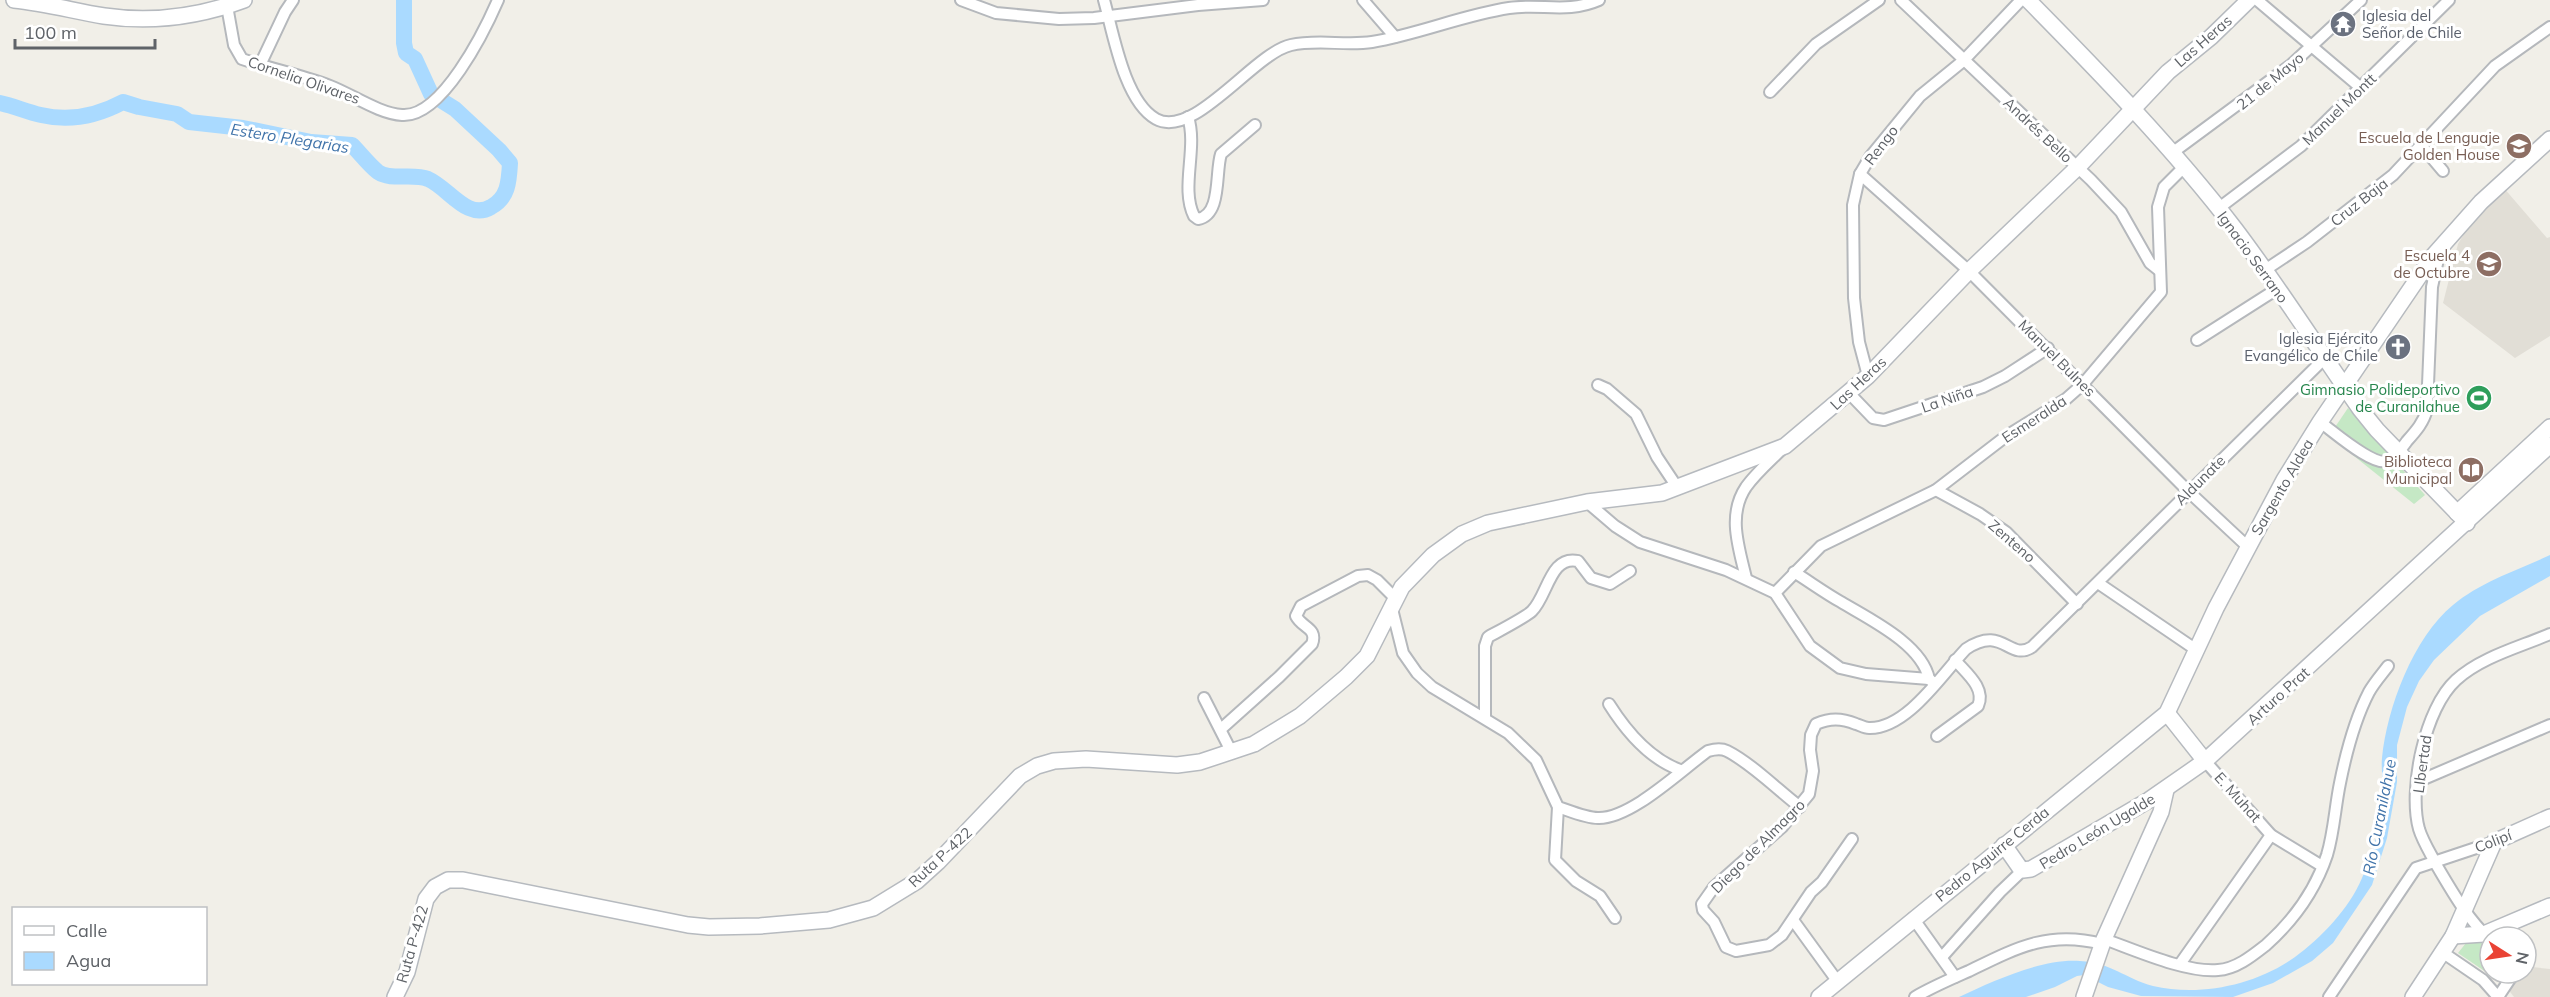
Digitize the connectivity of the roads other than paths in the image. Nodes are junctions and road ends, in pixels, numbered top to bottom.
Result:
1 (14, 0) edge
2 (244, 0) edge
3 (293, 0) edge
4 (498, 0) edge
5 (961, 0) edge
6 (1104, 0) edge
7 (1263, 0) edge
8 (1363, 0) edge
9 (1599, 0) edge
10 (1879, 0) edge
11 (1901, 0) edge
12 (2021, 0) edge
13 (2028, 0) edge
14 (2249, 0) edge
15 (2257, 0) edge
16 (2361, 0) edge
17 (2449, 0) edge
18 (1198, 2) edge
19 (227, 6) junction
20 (1108, 17) junction
21 (2550, 27) edge
22 (1395, 37) junction
23 (2312, 46) junction
24 (1963, 61) junction
25 (260, 65) junction
26 (2361, 88) junction
27 (1770, 92) dead end
28 (2134, 109) junction
29 (1188, 117) junction
30 (1255, 125) dead end
31 (2550, 139) edge
32 (2421, 145) junction
33 (2172, 153) junction
34 (2078, 166) junction
35 (2184, 167) junction
36 (2443, 171) dead end
37 (1860, 174) junction
38 (2219, 208) junction
39 (2442, 244) junction
40 (2265, 270) junction
41 (1969, 271) junction
42 (2160, 271) junction
43 (2277, 289) junction
44 (2197, 340) dead end
45 (2048, 348) junction
46 (2325, 358) junction
47 (1868, 376) junction
48 (2083, 384) junction
49 (1598, 385) dead end
50 (2344, 386) junction
51 (1848, 392) junction
52 (2320, 422) junction
53 (2550, 427) edge
54 (2550, 445) edge
55 (1785, 446) junction
56 (2398, 452) junction
57 (1677, 487) junction
58 (1936, 490) junction
59 (2188, 491) junction
60 (1587, 502) junction
61 (2462, 518) junction
62 (2248, 547) junction
63 (1630, 571) dead end
64 (1794, 572) junction
65 (1746, 578) junction
66 (2098, 583) junction
67 (1775, 593) junction
68 (2077, 604) junction
69 (1391, 607) junction
70 (2550, 634) edge
71 (2195, 649) junction
72 (1955, 660) junction
73 (2388, 666) dead end
74 (1932, 681) junction
75 (1204, 698) dead end
76 (1609, 704) dead end
77 (2167, 713) junction
78 (1485, 718) junction
79 (2550, 725) edge
80 (1221, 729) junction
81 (1936, 736) dead end
82 (1232, 753) junction
83 (2205, 761) junction
84 (1680, 770) junction
85 (2419, 781) junction
86 (2166, 790) junction
87 (1558, 807) junction
88 (1800, 807) junction
89 (2550, 817) edge
90 (2271, 835) junction
91 (1852, 839) dead end
92 (2494, 842) junction
93 (2004, 845) junction
94 (2435, 862) junction
95 (2322, 867) junction
96 (2023, 870) junction
97 (2550, 906) edge
98 (2462, 910) junction
99 (1615, 918) dead end
100 (1913, 918) junction
101 (1793, 920) junction
102 (2511, 925) edge
103 (2478, 927) edge
104 (2453, 936) junction
105 (2478, 937) edge
106 (2101, 945) junction
107 (2442, 952) junction
108 (1942, 957) junction
109 (2180, 964) junction
110 (1956, 977) junction
111 (1838, 982) junction
112 (395, 997) edge
113 (1819, 997) edge
114 (1915, 997) edge
115 (2084, 997) edge
116 (2329, 997) edge
117 (2413, 997) edge
118 (2498, 997) edge

1 - 19 street
2 - 19 street
3 - 25 street
4 - 25 street, Cornelia Olivares
5 - 20 street
6 - 20 street
7 - 18 street
8 - 22 street
9 - 22 street
10 - 27 street
11 - 24 street, Andrés Bello
12 - 24 street, Rengo
13 - 28 street, Ignacio Serrano
14 - 28 street, Las Heras
15 - 23 street
16 - 23 street, 21 de Mayo
17 - 26 street, Manuel Montt
18 - 20 street
19 - 25 street, Cornelia Olivares
20 - 29 street
21 - 32 street, Cruz Baja
22 - 29 street
23 - 26 street
23 - 33 street, 21 de Mayo
24 - 34 street, Andrés Bello
24 - 37 street, Rengo
26 - 38 street, Manuel Montt
28 - 33 street, Ignacio Serrano
28 - 34 street, Las Heras
29 - 30 street
31 - 39 street, Sargento Aldea
32 - 36 street
32 - 40 street, Cruz Baja
33 - 35 street, Ignacio Serrano
34 - 41 street, Las Heras
34 - 42 street, Andrés Bello
35 - 38 street, Ignacio Serrano
35 - 42 street, Esmeralda
37 - 41 street, Manuel Bulnes
37 - 47 street, Rengo
38 - 40 street, Ignacio Serrano
39 - 50 street, Sargento Aldea
39 - 56 street, Sargento Aldea
40 - 43 street, Ignacio Serrano
41 - 45 street, Manuel Bulnes
41 - 47 street, Las Heras
42 - 48 street, Esmeralda
43 - 44 street
43 - 46 street, Ignacio Serrano
45 - 48 street, Manuel Bulnes
45 - 51 street, La Niña
46 - 50 street, Ignacio Serrano
46 - 59 street, Aldunate
47 - 51 street, Las Heras
48 - 58 street, Esmeralda
48 - 59 street, Manuel Bulnes
49 - 57 street
50 - 52 street, Sargento Aldea
50 - 56 street, Ignacio Serrano
51 - 55 street, Las Heras
52 - 56 street
52 - 62 street, Sargento Aldea
53 - 61 street, Arturo Prat
54 - 61 street, Arturo Prat
55 - 57 street, Las Heras
55 - 65 street
56 - 61 street, Ignacio Serrano
57 - 60 street, Las Heras
58 - 64 street, Esmeralda
58 - 68 street, Zenteno
59 - 62 street, Manuel Bulnes
59 - 66 street, Aldunate
60 - 65 street
60 - 69 street, Las Heras
61 - 83 street, Arturo Prat
62 - 71 street, Sargento Aldea
63 - 78 street
64 - 67 street, Esmeralda
64 - 74 street
65 - 67 street
66 - 68 street, Aldunate
66 - 71 street
67 - 74 street
68 - 72 street, Aldunate
69 - 78 street
69 - 80 street
69 - 82 street, Ruta P-422
70 - 85 street, LIbertad
71 - 77 street, Sargento Aldea
72 - 74 street
72 - 81 street
73 - 95 street
74 - 88 street, Diego de Almagro
75 - 80 street
76 - 84 street
77 - 83 street, E. Muhat
77 - 93 street, Pedro Aguirre Cerda
78 - 87 street
79 - 85 street
80 - 82 street
82 - 112 street, Ruta P-422
83 - 86 street, Arturo Prat
83 - 90 street, E. Muhat
84 - 87 street
84 - 88 street
85 - 94 street, LIbertad
86 - 96 street, Pedro León Ugalde
86 - 106 street
87 - 99 street
88 - 101 street, Diego de Almagro
89 - 92 street, Colipí
90 - 95 street, E. Muhat
90 - 109 street
91 - 101 street, Diego de Almagro
92 - 94 street, Colipí
92 - 98 street
93 - 96 street, Pedro León Ugalde
93 - 100 street, Pedro Aguirre Cerda
94 - 98 street, LIbertad
94 - 116 street, Colipí
95 - 109 street
96 - 108 street
97 - 102 street
98 - 103 street, LIbertad
98 - 104 street
100 - 108 street
100 - 111 street, Pedro Aguirre Cerda
101 - 111 street
104 - 105 street
104 - 107 street
106 - 109 street
106 - 110 street
106 - 115 street
107 - 117 street
107 - 118 street
108 - 110 street
110 - 114 street
111 - 113 street, Pedro Aguirre Cerda

